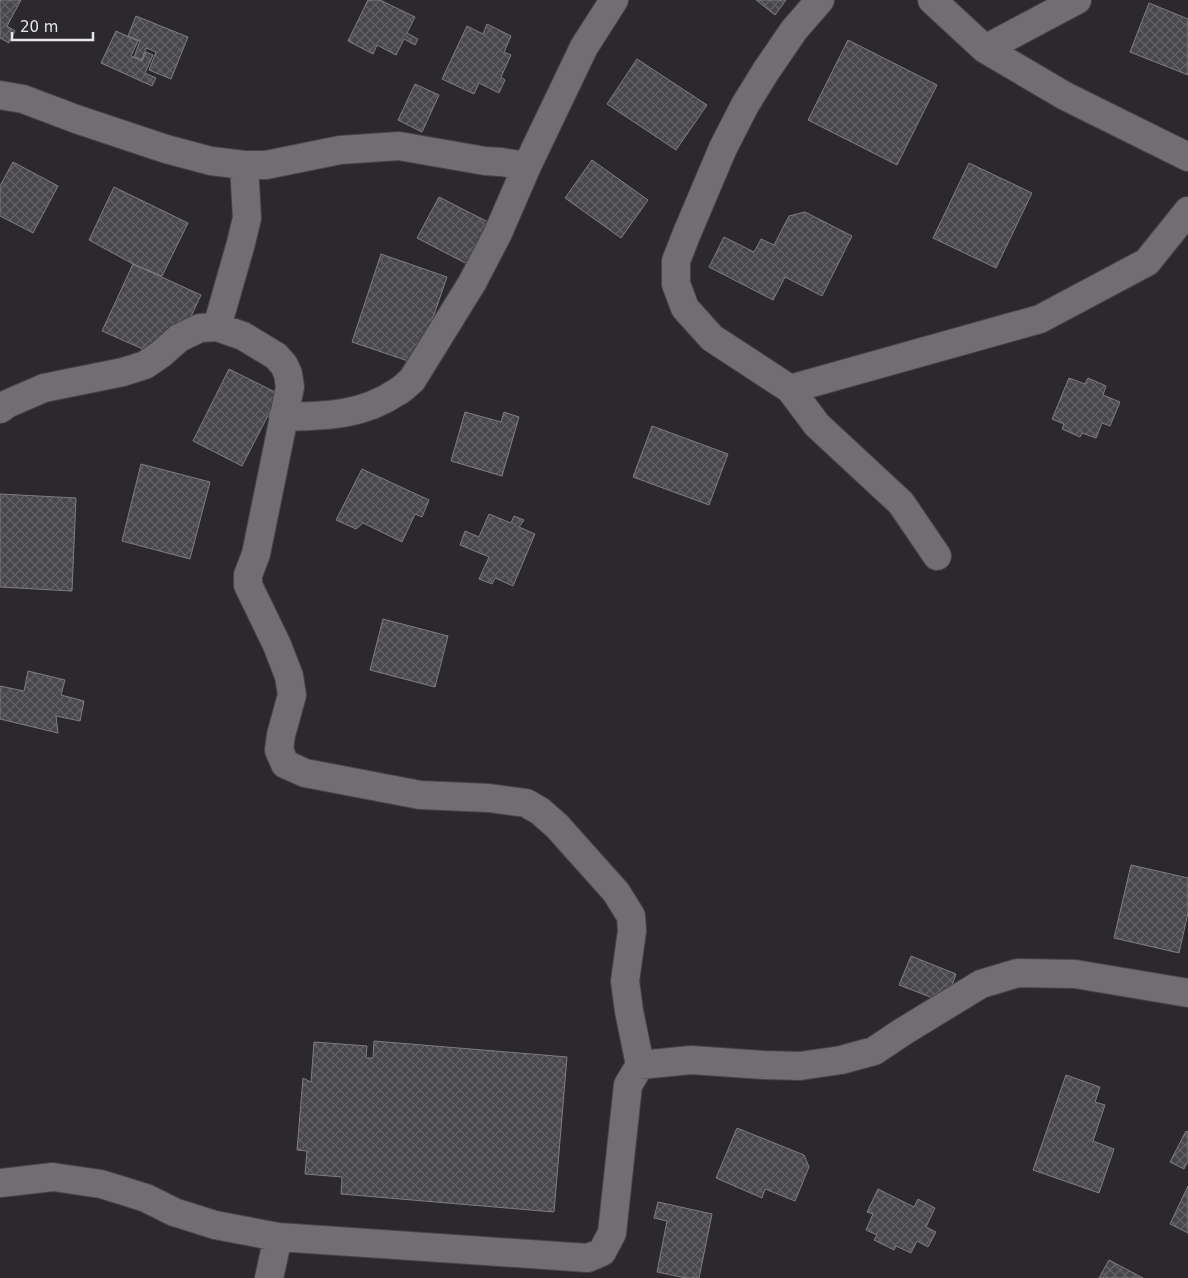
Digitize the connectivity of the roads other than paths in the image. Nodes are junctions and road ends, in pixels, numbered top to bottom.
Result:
1 (614, 0) edge
2 (820, 0) edge
3 (932, 0) edge
4 (1076, 0) edge
5 (985, 49) junction
6 (0, 95) edge
7 (1188, 157) edge
8 (244, 166) junction
9 (527, 166) junction
10 (1188, 211) edge
11 (217, 327) junction
12 (790, 388) junction
13 (0, 409) edge
14 (283, 417) junction
15 (937, 556) dead end
16 (1188, 993) edge
17 (640, 1065) junction
18 (0, 1183) edge
19 (278, 1237) junction
20 (269, 1278) edge

1 - 9 street
2 - 12 street
3 - 5 street
4 - 5 street
5 - 7 street
6 - 8 street
8 - 9 street
8 - 11 street
9 - 14 street
10 - 12 street
11 - 13 street
11 - 14 street
12 - 15 street
14 - 17 street
16 - 17 street
17 - 19 street
18 - 19 street
19 - 20 street

